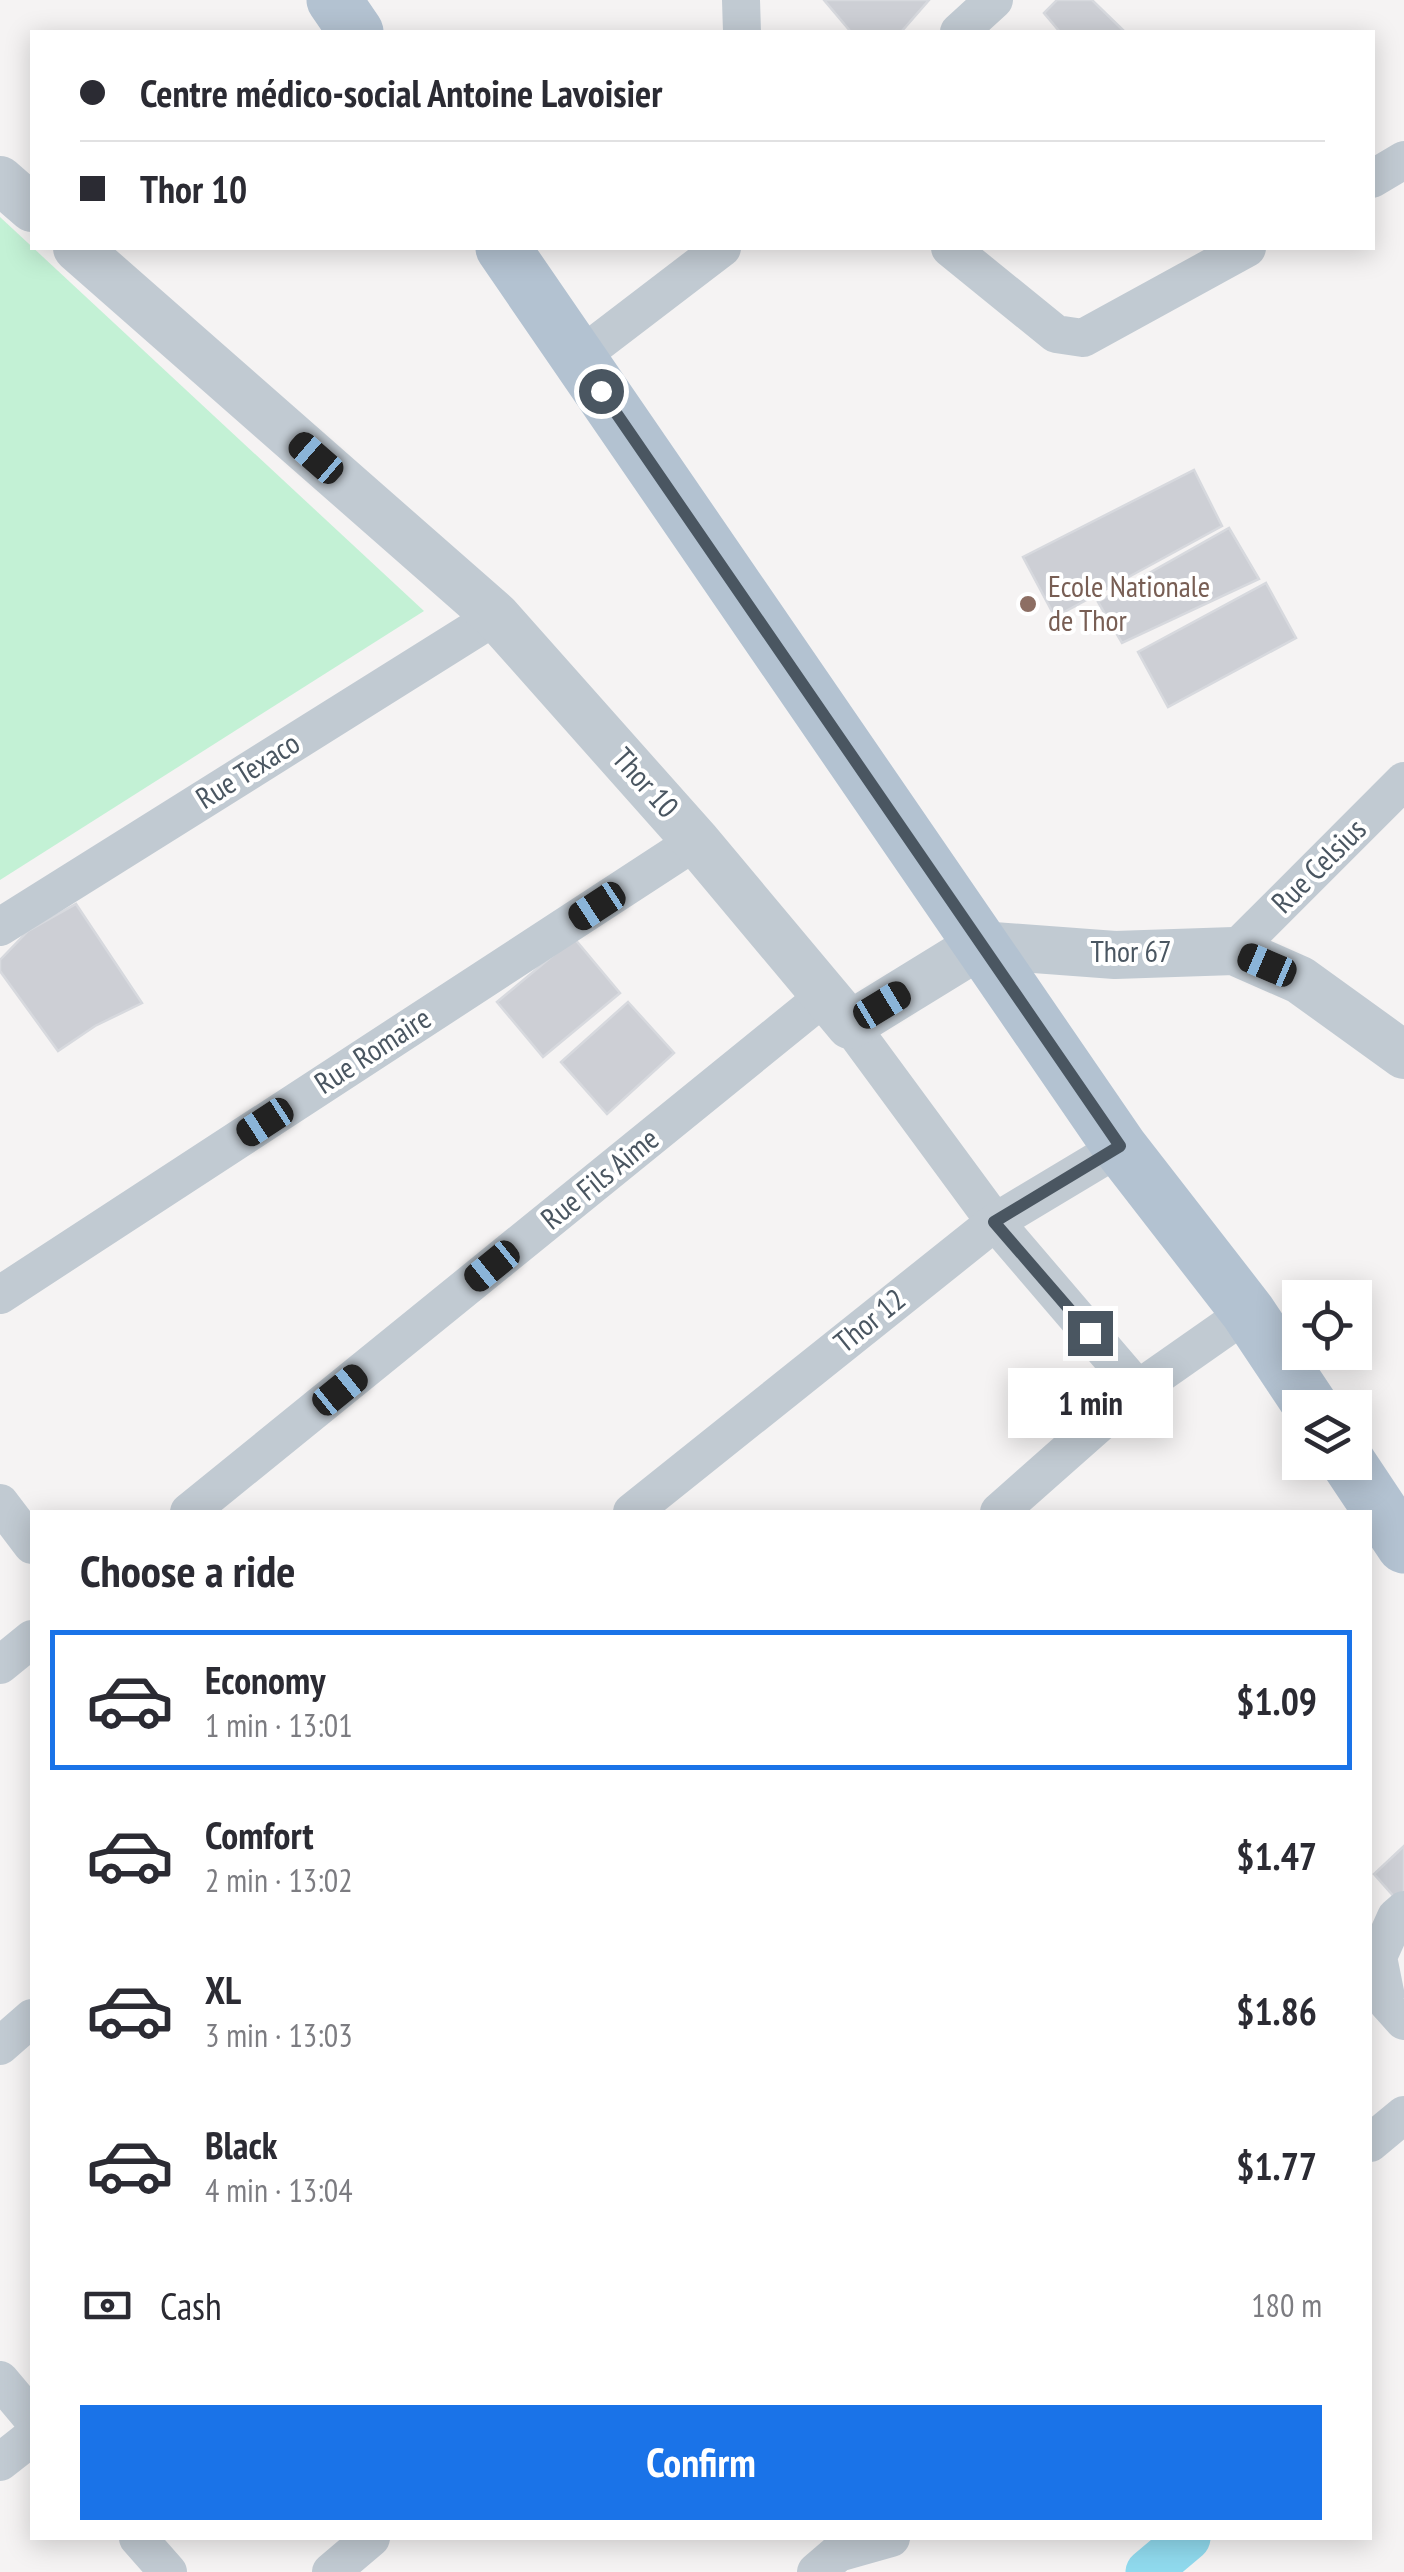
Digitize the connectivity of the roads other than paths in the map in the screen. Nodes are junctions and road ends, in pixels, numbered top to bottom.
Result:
1 (334, 0) edge
2 (741, 0) edge
3 (994, 0) edge
4 (355, 30) edge
5 (742, 30) edge
6 (961, 30) edge
7 (0, 180) edge
8 (30, 206) edge
9 (79, 250) edge
10 (504, 250) edge
11 (719, 250) edge
12 (952, 250) edge
13 (1244, 250) edge
14 (578, 358) junction
15 (496, 616) junction
16 (1404, 781) edge
17 (696, 841) junction
18 (0, 926) edge
19 (980, 945) junction
20 (1234, 951) junction
21 (838, 1010) junction
22 (1404, 1055) edge
23 (1120, 1146) junction
24 (994, 1222) junction
25 (0, 1295) edge
26 (1248, 1312) junction
27 (1138, 1388) junction
28 (1300, 1390) edge
29 (1358, 1480) edge
30 (0, 1503) edge
31 (191, 1510) edge
32 (634, 1510) edge
33 (1000, 1510) edge
34 (1385, 1526) edge
35 (30, 1542) edge
36 (30, 1640) edge
37 (0, 1664) edge
38 (1404, 1910) edge
39 (30, 2020) edge
40 (1404, 2022) edge
41 (0, 2046) edge
42 (1404, 2115) edge
43 (1372, 2141) edge
44 (0, 2380) edge
45 (30, 2416) edge
46 (30, 2440) edge
47 (0, 2462) edge
48 (140, 2540) edge
49 (369, 2540) edge
50 (883, 2540) edge
51 (826, 2554) edge
52 (168, 2572) edge
53 (330, 2572) edge

1 - 4 main road
2 - 5 street
3 - 6 street
7 - 8 street
9 - 15 street, Thor 10
10 - 14 main road
11 - 14 street
12 - 13 street
14 - 19 main road
15 - 17 street, Thor 10
15 - 18 street, Rue Texaco
16 - 20 street, Rue Celsius
17 - 21 street, Thor 10
17 - 25 street, Rue Romaire
19 - 20 street, Thor 67
19 - 21 street
19 - 23 main road
20 - 22 street, Thor 67
21 - 24 street, Thor 10
21 - 31 street, Rue Fils Aime
23 - 24 street, Thor 12
23 - 26 main road
24 - 27 street, Thor 10
24 - 32 street, Thor 12
26 - 27 street
26 - 28 main road
27 - 33 street
29 - 34 main road
30 - 35 street
36 - 37 street
38 - 40 street
39 - 41 street
42 - 43 street
44 - 45 street
46 - 47 street
48 - 52 street
49 - 53 street
50 - 51 street

